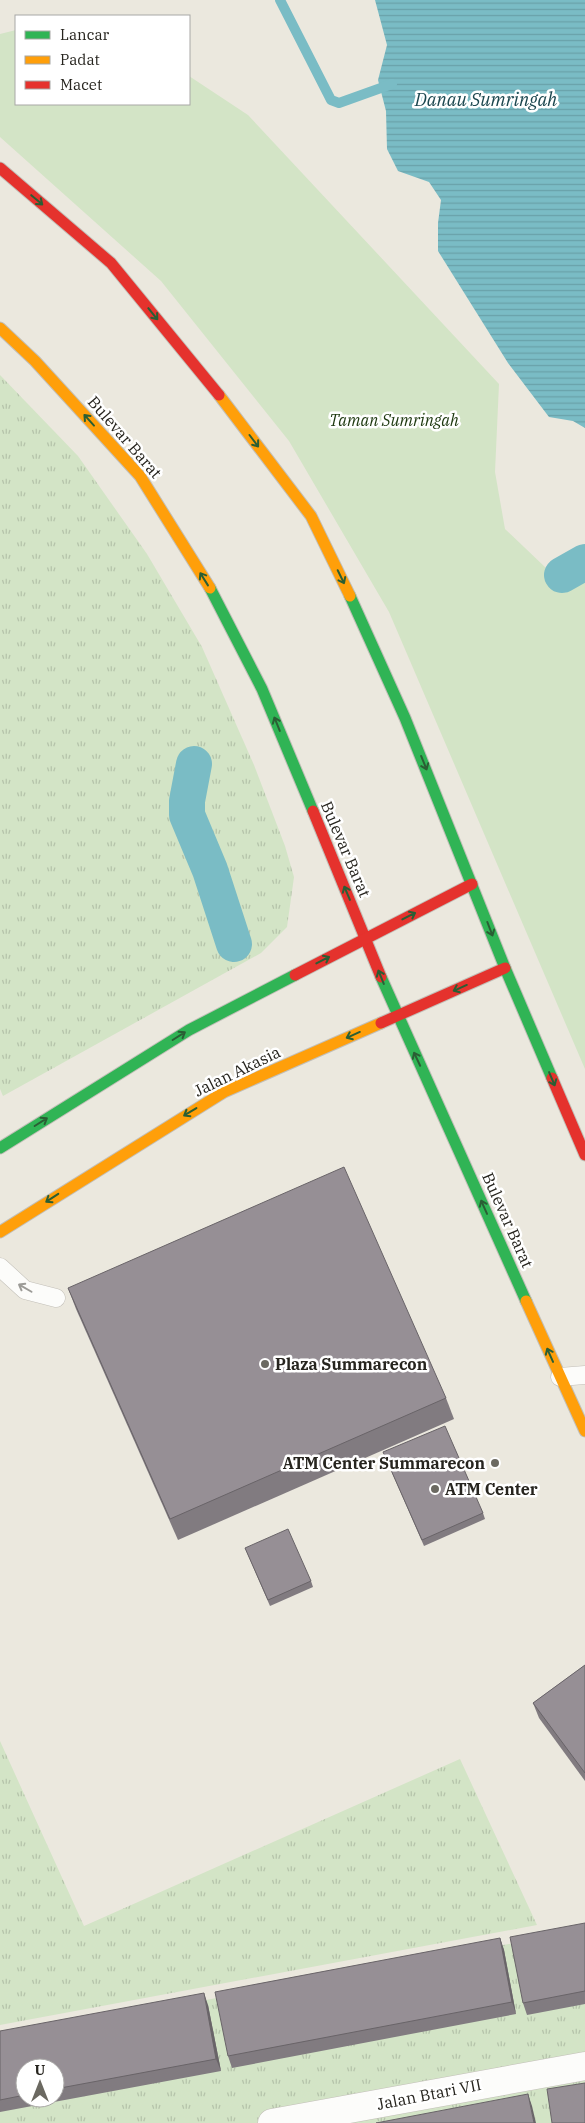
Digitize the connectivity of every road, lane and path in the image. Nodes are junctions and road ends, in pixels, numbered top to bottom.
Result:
1 (0, 168) edge
2 (0, 328) edge
3 (472, 884) junction
4 (366, 938) junction
5 (505, 968) junction
6 (397, 1016) junction
7 (0, 1148) edge
8 (585, 1155) edge
9 (0, 1232) edge
10 (0, 1267) edge
11 (56, 1298) dead end
12 (585, 1375) edge
13 (560, 1377) junction
14 (585, 1431) edge
15 (585, 2066) edge
16 (272, 2123) edge

1 -> 3 main road
4 -> 2 main road, Bulevar Barat
4 -> 3 main road
3 -> 5 main road
6 -> 4 main road, Bulevar Barat
7 -> 4 main road
5 -> 6 main road, Jalan Akasia
5 -> 8 main road
6 -> 9 main road, Jalan Akasia
13 -> 6 main road, Bulevar Barat
11 -> 10 lane
12 - 13 lane
13 - 14 main road, Bulevar Barat
15 - 16 street, Jalan Btari VII

